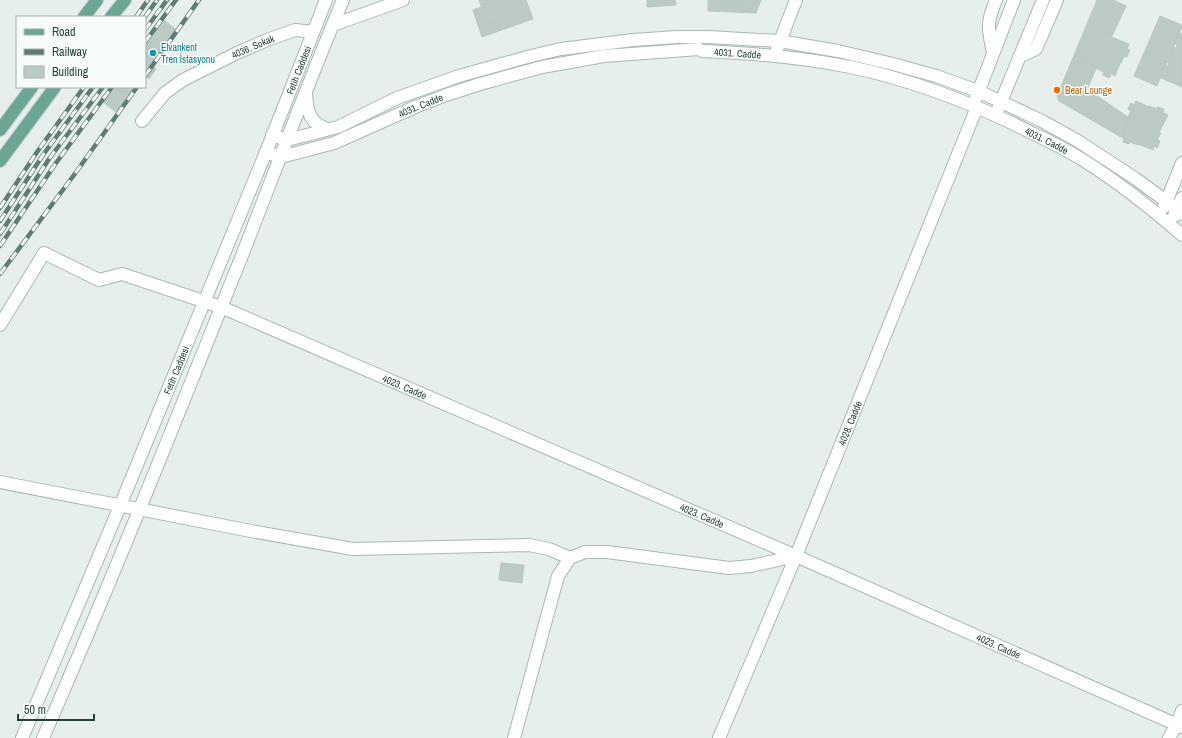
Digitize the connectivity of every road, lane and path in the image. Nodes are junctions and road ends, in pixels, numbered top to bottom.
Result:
1 (97, 0) edge
2 (125, 0) edge
3 (326, 0) edge
4 (343, 0) edge
5 (403, 0) edge
6 (796, 0) edge
7 (996, 0) edge
8 (1014, 0) edge
9 (1043, 0) edge
10 (1057, 0) edge
11 (85, 16) edge
12 (112, 16) edge
13 (333, 25) junction
14 (313, 32) junction
15 (779, 42) junction
16 (993, 53) junction
17 (775, 56) junction
18 (1019, 57) junction
19 (31, 88) edge
20 (54, 88) edge
21 (978, 91) junction
22 (306, 93) junction
23 (1000, 102) junction
24 (975, 106) junction
25 (996, 115) junction
26 (142, 121) dead end
27 (2, 124) edge
28 (328, 129) junction
29 (272, 135) junction
30 (287, 140) junction
31 (266, 152) junction
32 (281, 157) junction
33 (0, 161) edge
34 (1182, 163) edge
35 (1182, 198) edge
36 (1166, 200) junction
37 (1180, 212) edge
38 (1160, 216) junction
39 (1171, 225) junction
40 (1182, 235) edge
41 (204, 302) junction
42 (221, 308) junction
43 (0, 325) edge
44 (0, 482) edge
45 (120, 506) junction
46 (139, 510) junction
47 (796, 556) junction
48 (570, 558) junction
49 (1182, 712) edge
50 (1179, 725) edge
51 (22, 738) edge
52 (43, 738) edge
53 (514, 738) edge
54 (719, 738) edge
55 (1169, 738) edge

1 - 11 main road
2 - 12 main road
3 - 14 street, Fetih Caddesi
4 - 13 street, Fetih Caddesi
5 - 13 street
6 - 15 street
7 - 16 street
8 - 16 street, 4028. Cadde
9 - 18 street
10 - 18 street
13 - 22 street, Fetih Caddesi
14 - 26 street, 4036. Sokak
14 - 29 street, Fetih Caddesi
15 - 17 street
15 - 21 street, 4031. Cadde
15 - 28 street, 4031. Cadde
16 - 21 street, 4028. Cadde
17 - 24 street, 4031. Cadde
17 - 32 street, 4031. Cadde
18 - 23 street
19 - 27 main road
20 - 33 main road
21 - 23 street, 4031. Cadde
21 - 24 street, 4028. Cadde
22 - 28 street
22 - 30 street, Fetih Caddesi
23 - 25 street
23 - 36 street, 4031. Cadde
24 - 25 street, 4031. Cadde
24 - 47 street, 4028. Cadde
25 - 38 street, 4031. Cadde
28 - 30 street, 4031. Cadde
29 - 30 street
29 - 31 street, Fetih Caddesi
30 - 32 street, Fetih Caddesi
31 - 32 street
31 - 41 street, Fetih Caddesi
32 - 42 street, Fetih Caddesi
34 - 36 street
35 - 37 street
36 - 37 street, 4031. Cadde
36 - 38 street
37 - 39 street
38 - 39 street, 4031. Cadde
39 - 40 street, 4031. Cadde
41 - 42 street, 4023. Cadde
41 - 43 street, 4023. Cadde
41 - 45 street, Fetih Caddesi
42 - 46 street, Fetih Caddesi
42 - 47 street, 4023. Cadde
44 - 45 street
45 - 46 street
45 - 51 street, Fetih Caddesi
46 - 48 street
46 - 52 street, Fetih Caddesi
47 - 48 street
47 - 50 street, 4023. Cadde
47 - 54 street, 4028. Cadde
48 - 53 street
49 - 50 street
50 - 55 street

